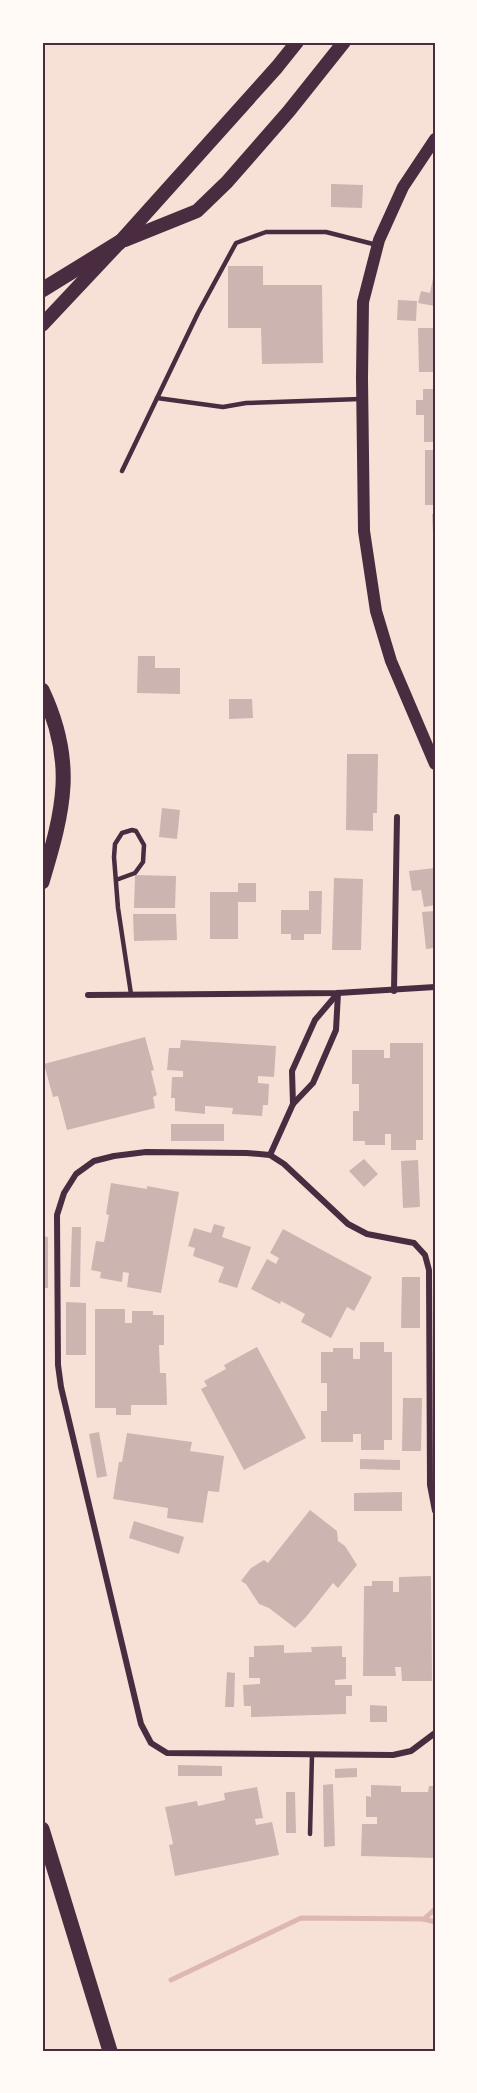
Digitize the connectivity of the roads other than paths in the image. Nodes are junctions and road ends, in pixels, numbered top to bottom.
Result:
1 (297, 42) edge
2 (344, 42) edge
3 (435, 139) edge
4 (120, 242) junction
5 (377, 245) junction
6 (42, 290) edge
7 (42, 325) edge
8 (157, 398) junction
9 (362, 399) junction
10 (122, 471) dead end
11 (42, 690) edge
12 (435, 765) edge
13 (397, 818) dead end
14 (116, 880) junction
15 (42, 882) edge
16 (435, 987) edge
17 (394, 991) junction
18 (338, 993) junction
19 (131, 994) junction
20 (88, 995) dead end
21 (293, 1104) junction
22 (270, 1155) junction
23 (435, 1511) edge
24 (435, 1733) edge
25 (312, 1755) junction
26 (42, 1815) edge
27 (42, 1829) edge
28 (310, 1834) dead end
29 (51, 1858) junction
30 (110, 2051) edge

1 - 4 main road
2 - 4 main road
3 - 5 main road
4 - 6 highway
4 - 7 main road
5 - 8 lane
5 - 9 main road
8 - 9 lane
8 - 10 lane
9 - 12 main road
11 - 15 highway
13 - 17 street
14 - 14 lane
14 - 19 lane
16 - 17 street
17 - 18 street
18 - 19 street
18 - 21 street
18 - 21 street
19 - 20 street
21 - 22 street
22 - 23 street
22 - 25 street
24 - 25 street
25 - 28 lane
26 - 29 highway
27 - 29 highway
29 - 30 highway

